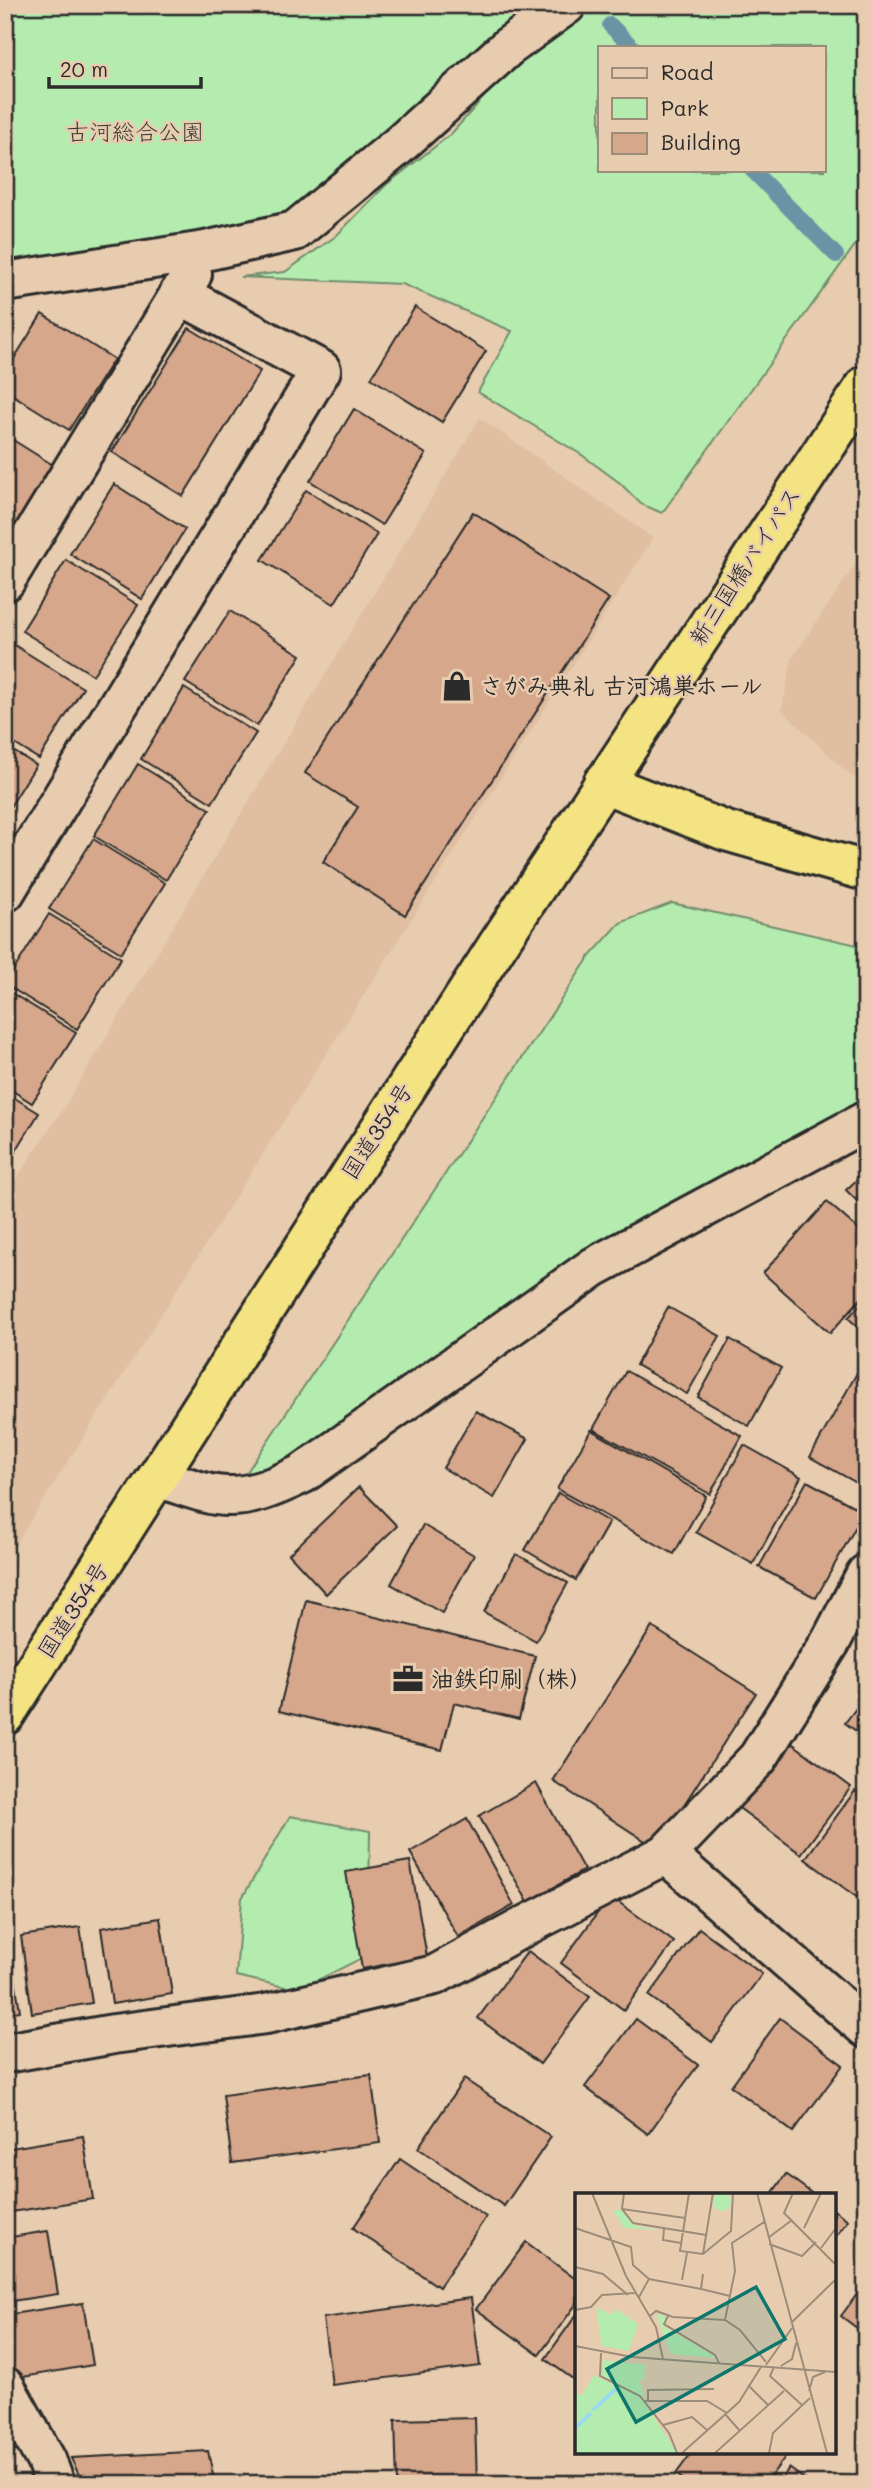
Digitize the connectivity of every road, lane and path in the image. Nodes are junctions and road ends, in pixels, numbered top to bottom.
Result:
1 (566, 5) edge
2 (205, 251) junction
3 (5, 282) edge
4 (179, 294) junction
5 (866, 385) edge
6 (5, 581) edge
7 (603, 783) junction
8 (866, 871) edge
9 (5, 892) edge
10 (866, 1121) edge
11 (158, 1477) junction
12 (866, 1574) edge
13 (5, 1715) edge
14 (666, 1854) junction
15 (866, 2028) edge
16 (5, 2053) edge
17 (5, 2388) edge
18 (55, 2484) edge

1 - 2 street
2 - 3 street
2 - 4 street
4 - 6 street
4 - 9 street
5 - 7 highway, 新三国橋バイパス
7 - 8 highway
7 - 11 highway, 国道354号
10 - 11 street
11 - 13 highway, 国道354号
12 - 14 street
14 - 15 street
14 - 16 street
17 - 18 street

